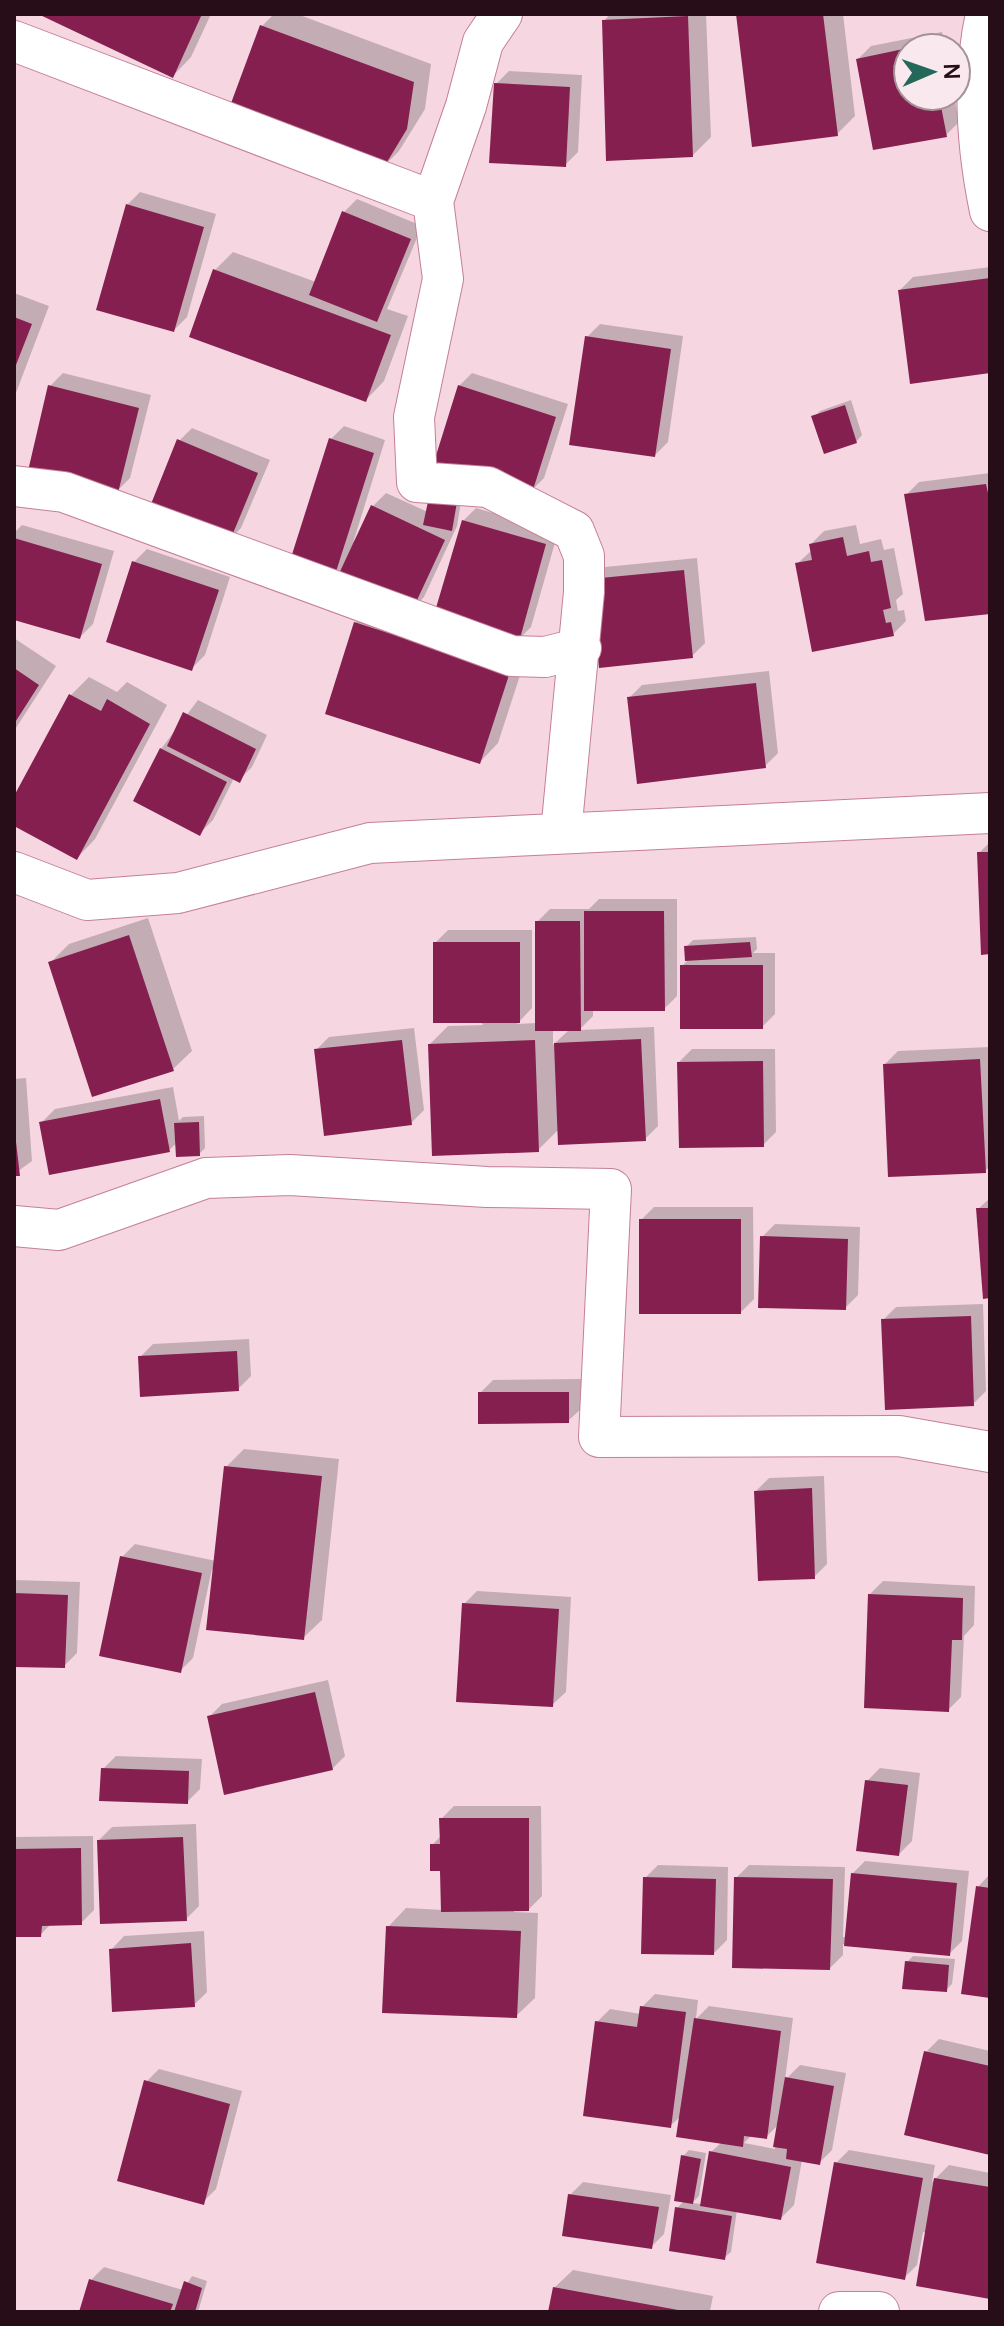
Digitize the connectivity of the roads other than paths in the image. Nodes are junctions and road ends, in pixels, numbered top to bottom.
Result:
1 (502, 14) edge
2 (986, 14) edge
3 (14, 41) edge
4 (433, 201) junction
5 (990, 211) edge
6 (14, 486) edge
7 (581, 648) junction
8 (990, 813) edge
9 (561, 833) junction
10 (14, 872) edge
11 (14, 1226) edge
12 (990, 1452) edge
13 (839, 2312) edge
14 (879, 2312) edge

1 - 4 street
2 - 5 street
3 - 4 street
4 - 7 street
6 - 7 street
7 - 9 street
8 - 9 street
9 - 10 street
11 - 12 street
13 - 14 street

